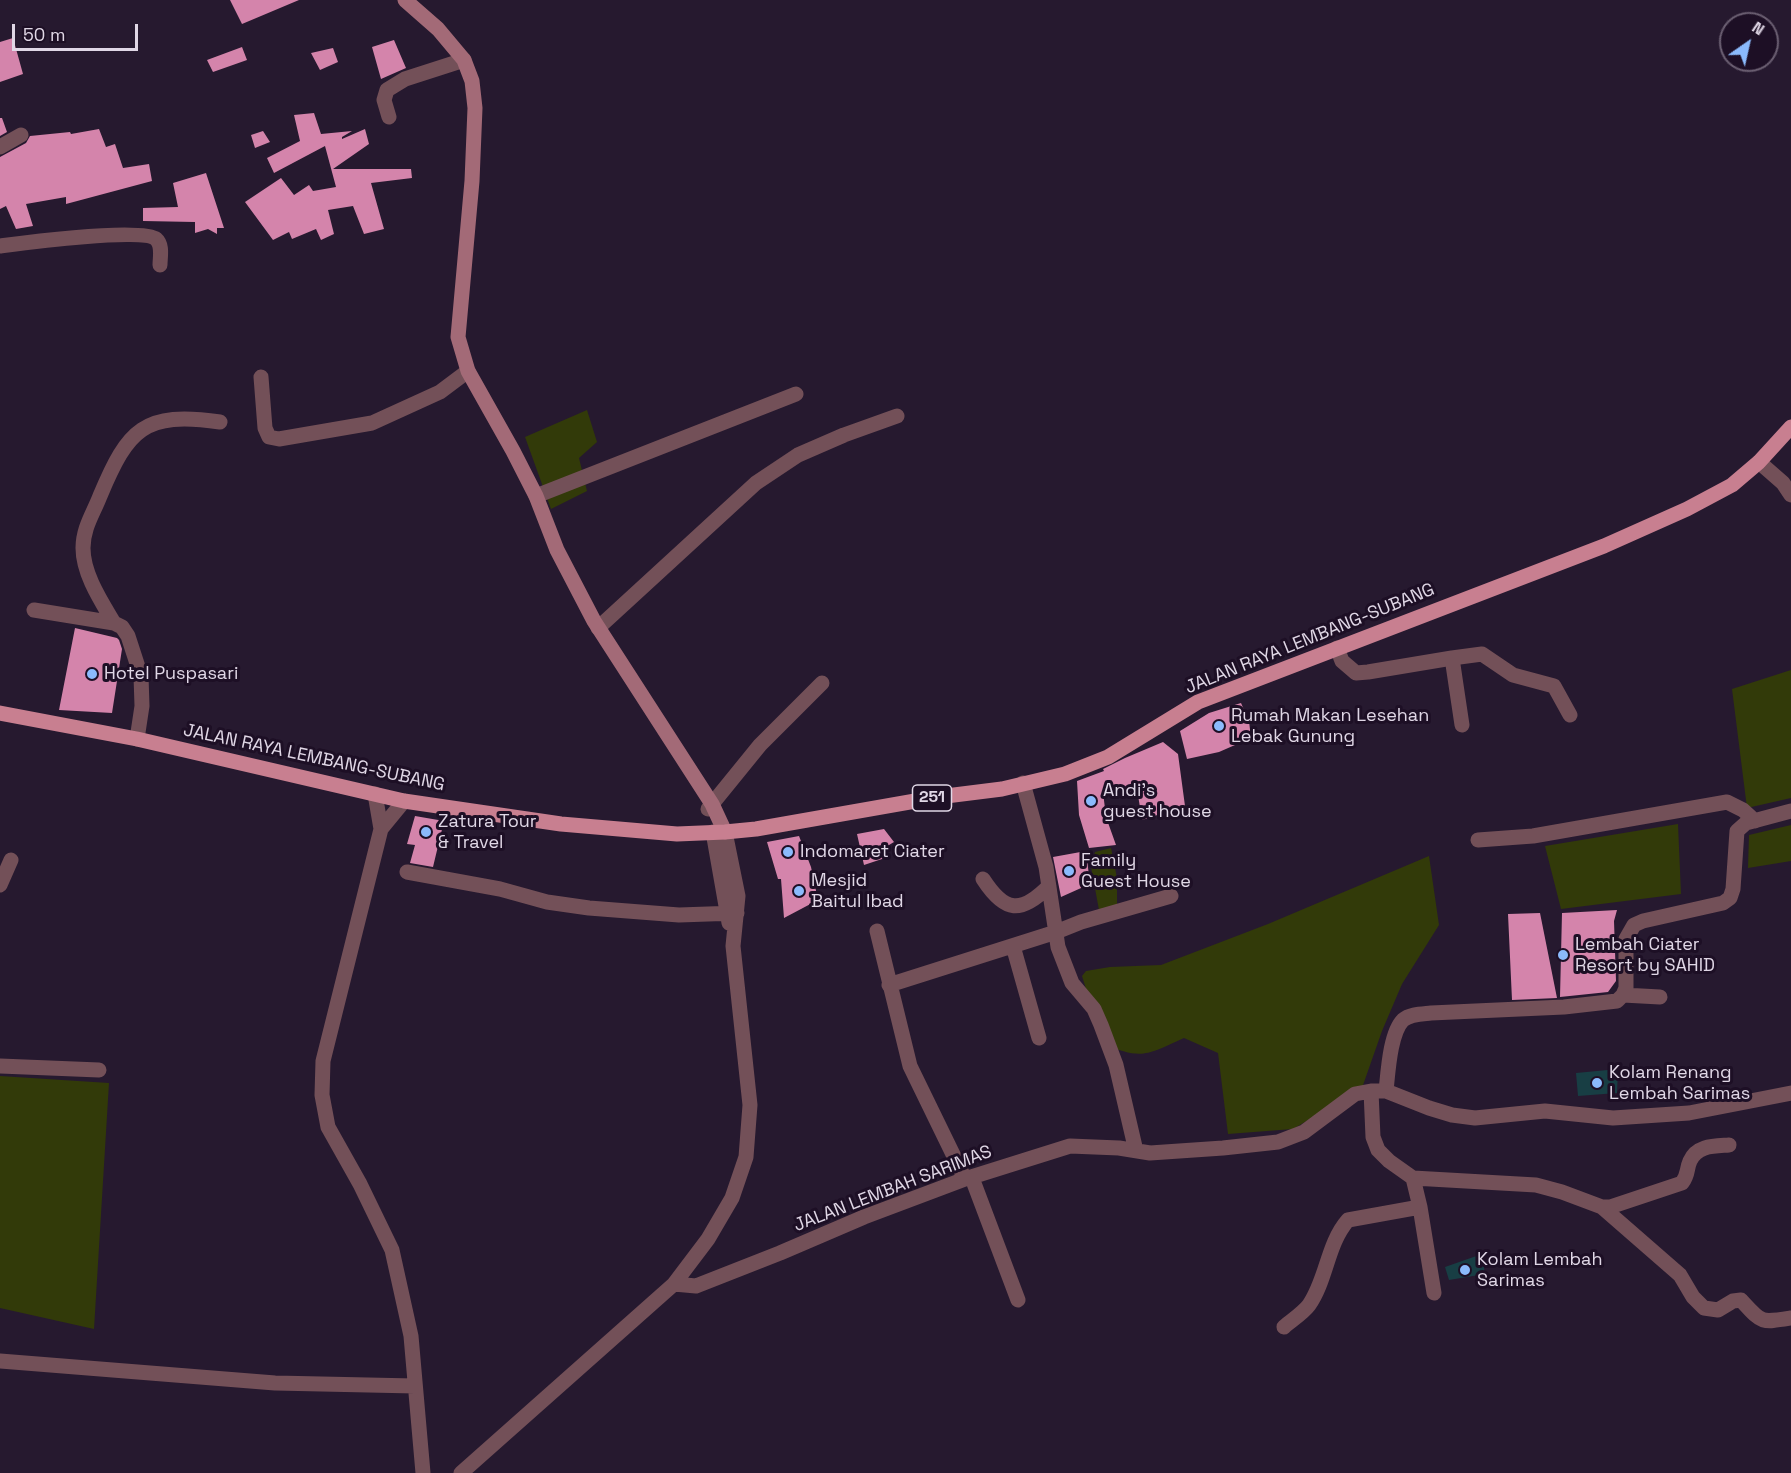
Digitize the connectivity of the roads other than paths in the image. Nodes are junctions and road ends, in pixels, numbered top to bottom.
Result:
1 (405, 0) edge
2 (464, 60) junction
3 (388, 117) dead end
4 (21, 135) dead end
5 (0, 147) edge
6 (0, 246) edge
7 (160, 265) dead end
8 (468, 371) junction
9 (261, 377) dead end
10 (796, 394) dead end
11 (897, 416) dead end
12 (220, 422) dead end
13 (1791, 427) edge
14 (1759, 462) junction
15 (1791, 495) edge
16 (536, 496) junction
17 (34, 610) dead end
18 (114, 623) junction
19 (598, 628) junction
20 (1337, 648) junction
21 (1452, 658) junction
22 (822, 684) dead end
23 (0, 713) edge
24 (1570, 715) dead end
25 (1462, 725) dead end
26 (137, 739) junction
27 (1023, 783) junction
28 (375, 794) junction
29 (404, 801) junction
30 (709, 804) junction
31 (1791, 811) edge
32 (1755, 820) junction
33 (381, 829) junction
34 (719, 832) junction
35 (1478, 840) dead end
36 (11, 860) dead end
37 (407, 872) dead end
38 (983, 879) dead end
39 (0, 885) edge
40 (1049, 886) junction
41 (1171, 896) dead end
42 (731, 913) junction
43 (877, 931) dead end
44 (1056, 932) junction
45 (1013, 946) junction
46 (889, 985) junction
47 (1623, 995) junction
48 (1660, 997) dead end
49 (1039, 1038) dead end
50 (0, 1065) edge
51 (99, 1070) dead end
52 (1378, 1091) junction
53 (1791, 1093) edge
54 (1729, 1145) dead end
55 (1136, 1151) junction
56 (969, 1178) junction
57 (1413, 1178) junction
58 (1420, 1207) junction
59 (1602, 1207) junction
60 (674, 1284) junction
61 (1434, 1293) dead end
62 (1018, 1300) dead end
63 (1791, 1318) edge
64 (1284, 1326) dead end
65 (0, 1361) edge
66 (415, 1386) junction
67 (423, 1473) edge
68 (461, 1473) edge

1 - 2 street
2 - 3 street
2 - 8 street
4 - 5 street
6 - 7 street
8 - 9 street
8 - 16 street
10 - 16 street
11 - 19 street
12 - 18 street
13 - 14 main road, JALAN RAYA LEMBANG-SUBANG / 251
14 - 15 street
14 - 20 main road, JALAN RAYA LEMBANG-SUBANG / 251
16 - 19 street
17 - 18 street
18 - 26 street
19 - 30 street
20 - 21 street
20 - 27 main road, JALAN RAYA LEMBANG-SUBANG / 251
21 - 24 street
21 - 25 street
22 - 30 street
23 - 26 main road, JALAN RAYA LEMBANG-SUBANG / 251
26 - 28 main road, JALAN RAYA LEMBANG-SUBANG / 251
27 - 34 main road, JALAN RAYA LEMBANG-SUBANG / 251
27 - 40 street
28 - 29 main road, JALAN RAYA LEMBANG-SUBANG / 251
28 - 33 street
29 - 33 street
29 - 34 main road, JALAN RAYA LEMBANG-SUBANG / 251
30 - 34 street
31 - 32 street
32 - 35 street
32 - 47 street
33 - 66 street
34 - 42 street
36 - 39 street
37 - 42 street
38 - 40 street
40 - 44 street
41 - 44 street
42 - 60 street
43 - 46 street
44 - 45 street
44 - 55 street
45 - 46 street
45 - 49 street
46 - 56 street
47 - 48 street
47 - 52 street
50 - 51 street
52 - 53 street
52 - 55 street, JALAN LEMBAH SARIMAS
52 - 57 street
54 - 59 street
55 - 56 street, JALAN LEMBAH SARIMAS
56 - 60 street, JALAN LEMBAH SARIMAS
56 - 62 street
57 - 58 street
57 - 59 street
58 - 61 street
58 - 64 street
59 - 63 street
60 - 68 street
65 - 66 street
66 - 67 street

